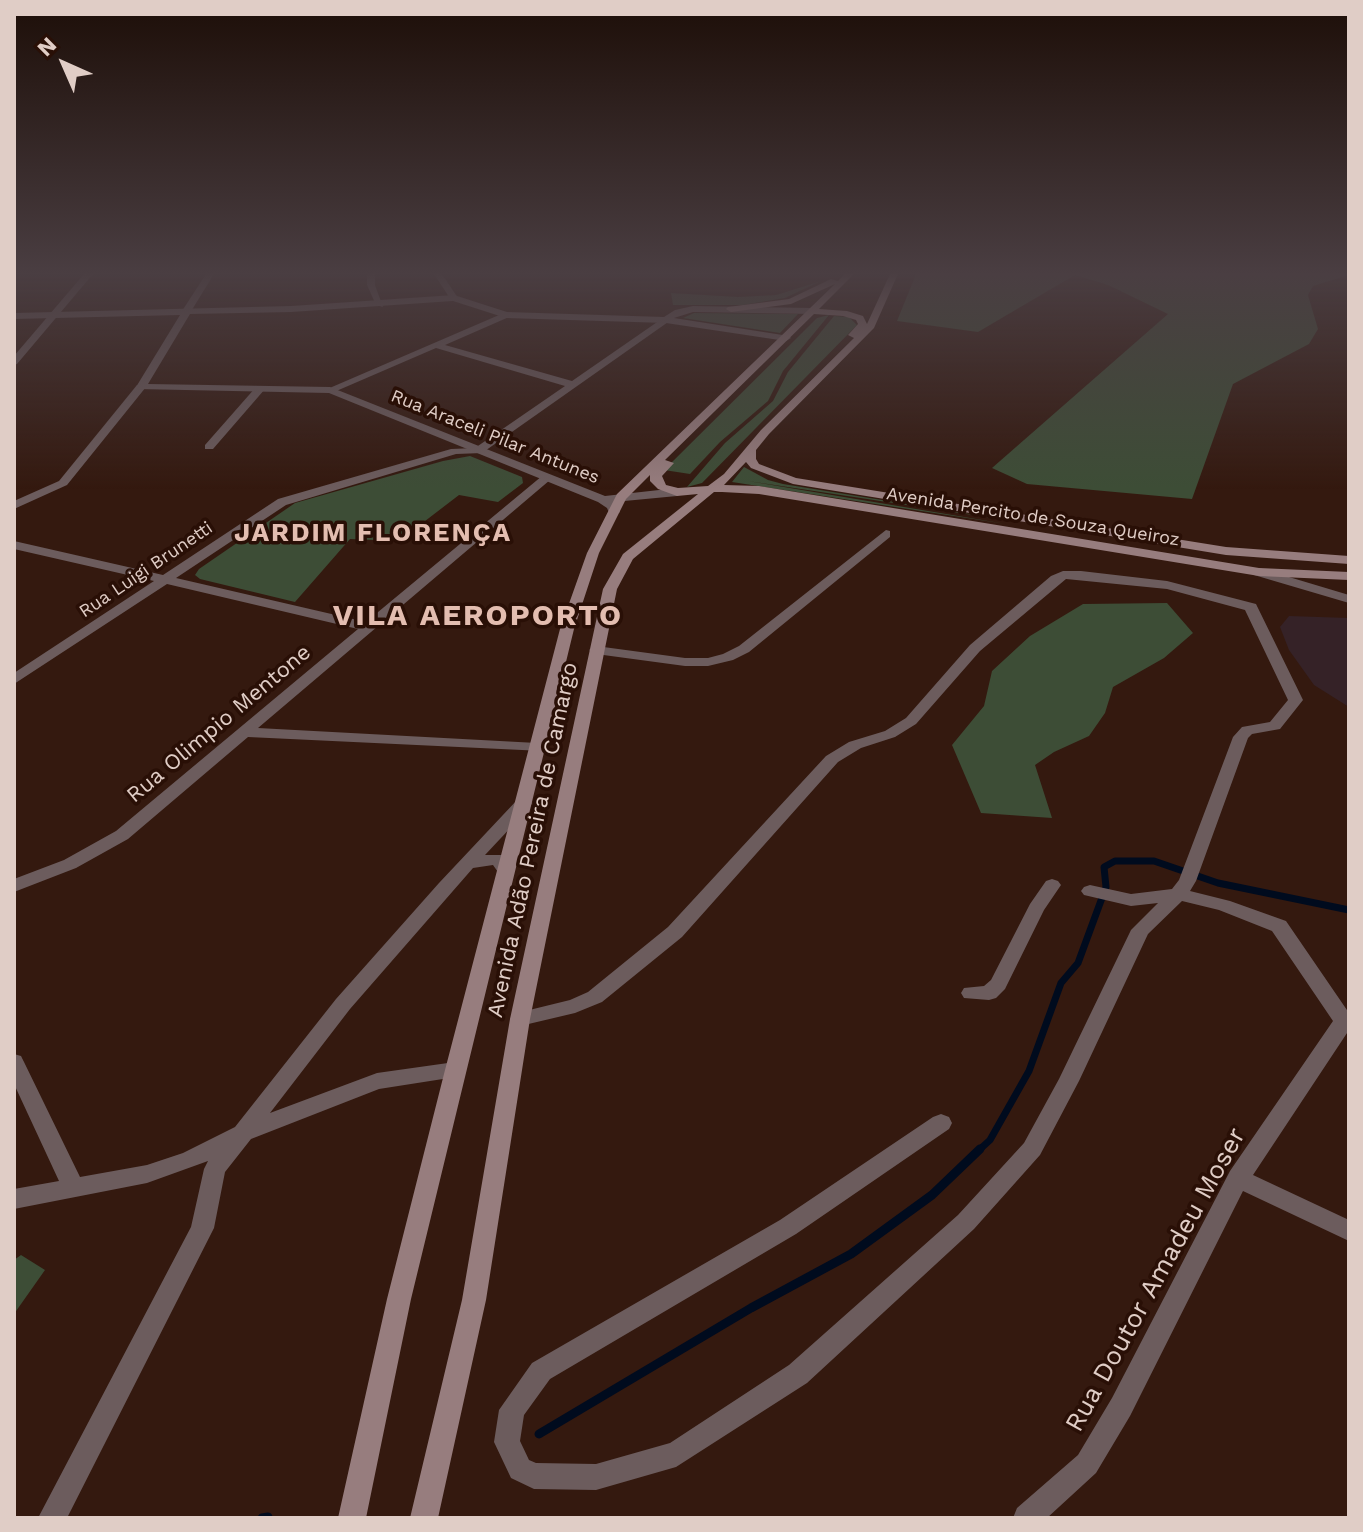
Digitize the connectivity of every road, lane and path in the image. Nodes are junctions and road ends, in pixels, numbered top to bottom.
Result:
1 (28, 345) edge
2 (166, 345) edge
3 (435, 345) edge
4 (438, 345) edge
5 (630, 345) edge
6 (778, 345) edge
7 (843, 345) edge
8 (852, 345) edge
9 (775, 348) junction
10 (14, 362) edge
11 (818, 379) junction
12 (574, 385) junction
13 (141, 387) junction
14 (260, 389) junction
15 (330, 390) junction
16 (209, 447) dead end
17 (750, 448) junction
18 (478, 451) junction
19 (546, 478) junction
20 (712, 488) junction
21 (753, 490) junction
22 (686, 497) junction
23 (612, 503) junction
24 (14, 505) edge
25 (886, 534) dead end
26 (14, 545) edge
27 (1349, 560) edge
28 (1259, 572) junction
29 (1349, 576) edge
30 (166, 579) junction
31 (1349, 599) edge
32 (368, 627) junction
33 (596, 650) junction
34 (14, 680) edge
35 (245, 732) junction
36 (537, 748) junction
37 (525, 802) junction
38 (467, 863) junction
39 (506, 871) junction
40 (1187, 879) junction
41 (1052, 885) dead end
42 (14, 886) edge
43 (1090, 891) dead end
44 (971, 993) dead end
45 (520, 1019) junction
46 (1347, 1022) edge
47 (14, 1062) edge
48 (455, 1070) junction
49 (941, 1123) dead end
50 (245, 1132) junction
51 (1238, 1178) junction
52 (74, 1189) junction
53 (14, 1199) edge
54 (1349, 1231) edge
55 (52, 1518) edge
56 (352, 1518) edge
57 (424, 1518) edge
58 (1027, 1518) edge

1 - 10 street
2 - 13 street
3 - 15 street
4 - 12 street
5 - 12 street, Rua Luigi Brunetti
6 - 9 main road, Avenida Adão Pereira de Camargo
7 - 11 main road
8 - 11 main road, Avenida Adão Pereira de Camargo
9 - 22 main road
9 - 23 main road, Avenida Adão Pereira de Camargo
11 - 17 main road, Avenida Adão Pereira de Camargo
12 - 18 street, Rua Luigi Brunetti
13 - 14 street
13 - 24 street
14 - 15 street
14 - 16 street
15 - 18 street, Rua Araceli Pilar Antunes
17 - 20 main road, Avenida Adão Pereira de Camargo
17 - 27 main road, Avenida Percito de Souza Queiroz
18 - 19 street, Rua Araceli Pilar Antunes
18 - 30 street, Rua Luigi Brunetti
19 - 23 street, Rua Araceli Pilar Antunes
19 - 32 street, Rua Olimpio Mentone
20 - 21 main road, Avenida Percito de Souza Queiroz
20 - 22 main road, Avenida Adão Pereira de Camargo
21 - 22 main road
21 - 28 main road, Avenida Percito de Souza Queiroz
22 - 23 street, Rua Araceli Pilar Antunes
22 - 33 main road, Avenida Adão Pereira de Camargo
23 - 36 main road, Avenida Adão Pereira de Camargo
25 - 33 street
26 - 30 street
28 - 29 main road, Avenida Percito de Souza Queiroz
28 - 31 street
30 - 32 street
30 - 34 street, Rua Luigi Brunetti
32 - 35 street, Rua Olimpio Mentone
33 - 45 main road, Avenida Adão Pereira de Camargo
35 - 36 street
35 - 42 street, Rua Olimpio Mentone
36 - 37 main road, Avenida Adão Pereira de Camargo
37 - 38 street
37 - 39 main road, Avenida Adão Pereira de Camargo
38 - 39 street
38 - 50 street
39 - 48 main road, Avenida Adão Pereira de Camargo
40 - 43 street
40 - 45 street
40 - 46 street
40 - 49 street
41 - 44 street
45 - 57 main road, Avenida Adão Pereira de Camargo
46 - 51 street, Rua Doutor Amadeu Moser
47 - 52 street
48 - 50 street
48 - 56 main road, Avenida Adão Pereira de Camargo
50 - 52 street
50 - 55 street
51 - 54 street
51 - 58 street, Rua Doutor Amadeu Moser
52 - 53 street

